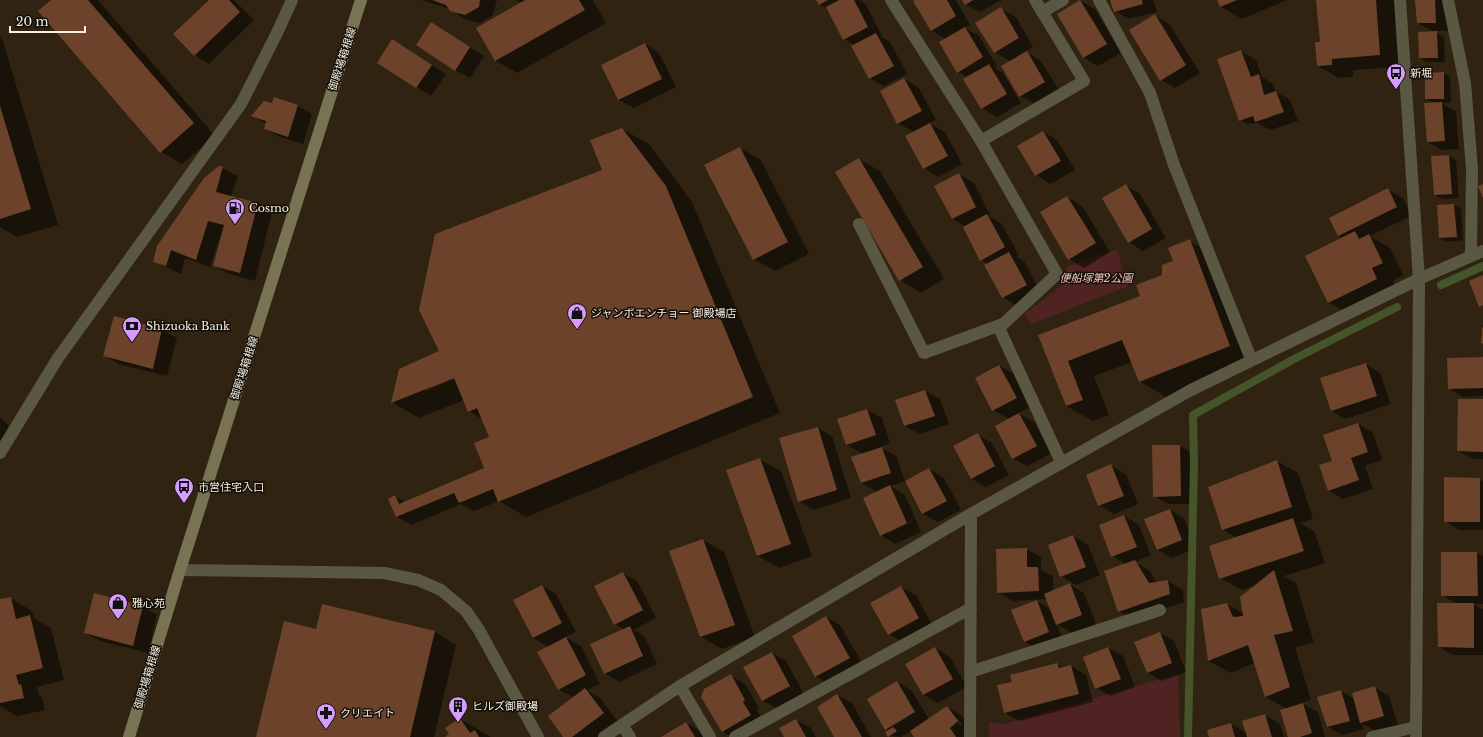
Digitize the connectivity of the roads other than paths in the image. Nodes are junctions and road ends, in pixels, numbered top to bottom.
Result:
1 (292, 0) edge
2 (361, 0) edge
3 (891, 0) edge
4 (1034, 0) edge
5 (1063, 0) edge
6 (1099, 0) edge
7 (1400, 0) edge
8 (1448, 0) edge
9 (1042, 12) junction
10 (981, 141) junction
11 (859, 224) dead end
12 (1483, 251) edge
13 (1471, 255) junction
14 (1419, 278) junction
15 (1003, 324) junction
16 (1251, 359) junction
17 (0, 453) edge
18 (1061, 462) junction
19 (971, 514) junction
20 (180, 570) junction
21 (971, 608) junction
22 (1160, 610) dead end
23 (970, 672) junction
24 (680, 686) junction
25 (622, 725) junction
26 (1416, 732) edge
27 (129, 737) edge
28 (538, 737) edge
29 (604, 737) edge
30 (630, 737) edge
31 (710, 737) edge
32 (735, 737) edge
33 (970, 737) edge
34 (1372, 737) edge

1 - 17 street
2 - 20 main road, 御殿場箱根線
3 - 10 street
4 - 9 street
5 - 9 street
6 - 16 street
7 - 14 street
8 - 13 street
9 - 10 street
10 - 15 street
11 - 15 street
12 - 13 street
13 - 14 street
14 - 16 street
14 - 26 street
15 - 18 street
16 - 18 street
18 - 19 street
19 - 21 street
19 - 24 street
20 - 27 main road, 御殿場箱根線
20 - 28 street
21 - 23 street
21 - 32 street
22 - 23 street
23 - 33 street
24 - 25 street
24 - 31 street
25 - 29 street
25 - 30 street
26 - 34 street

